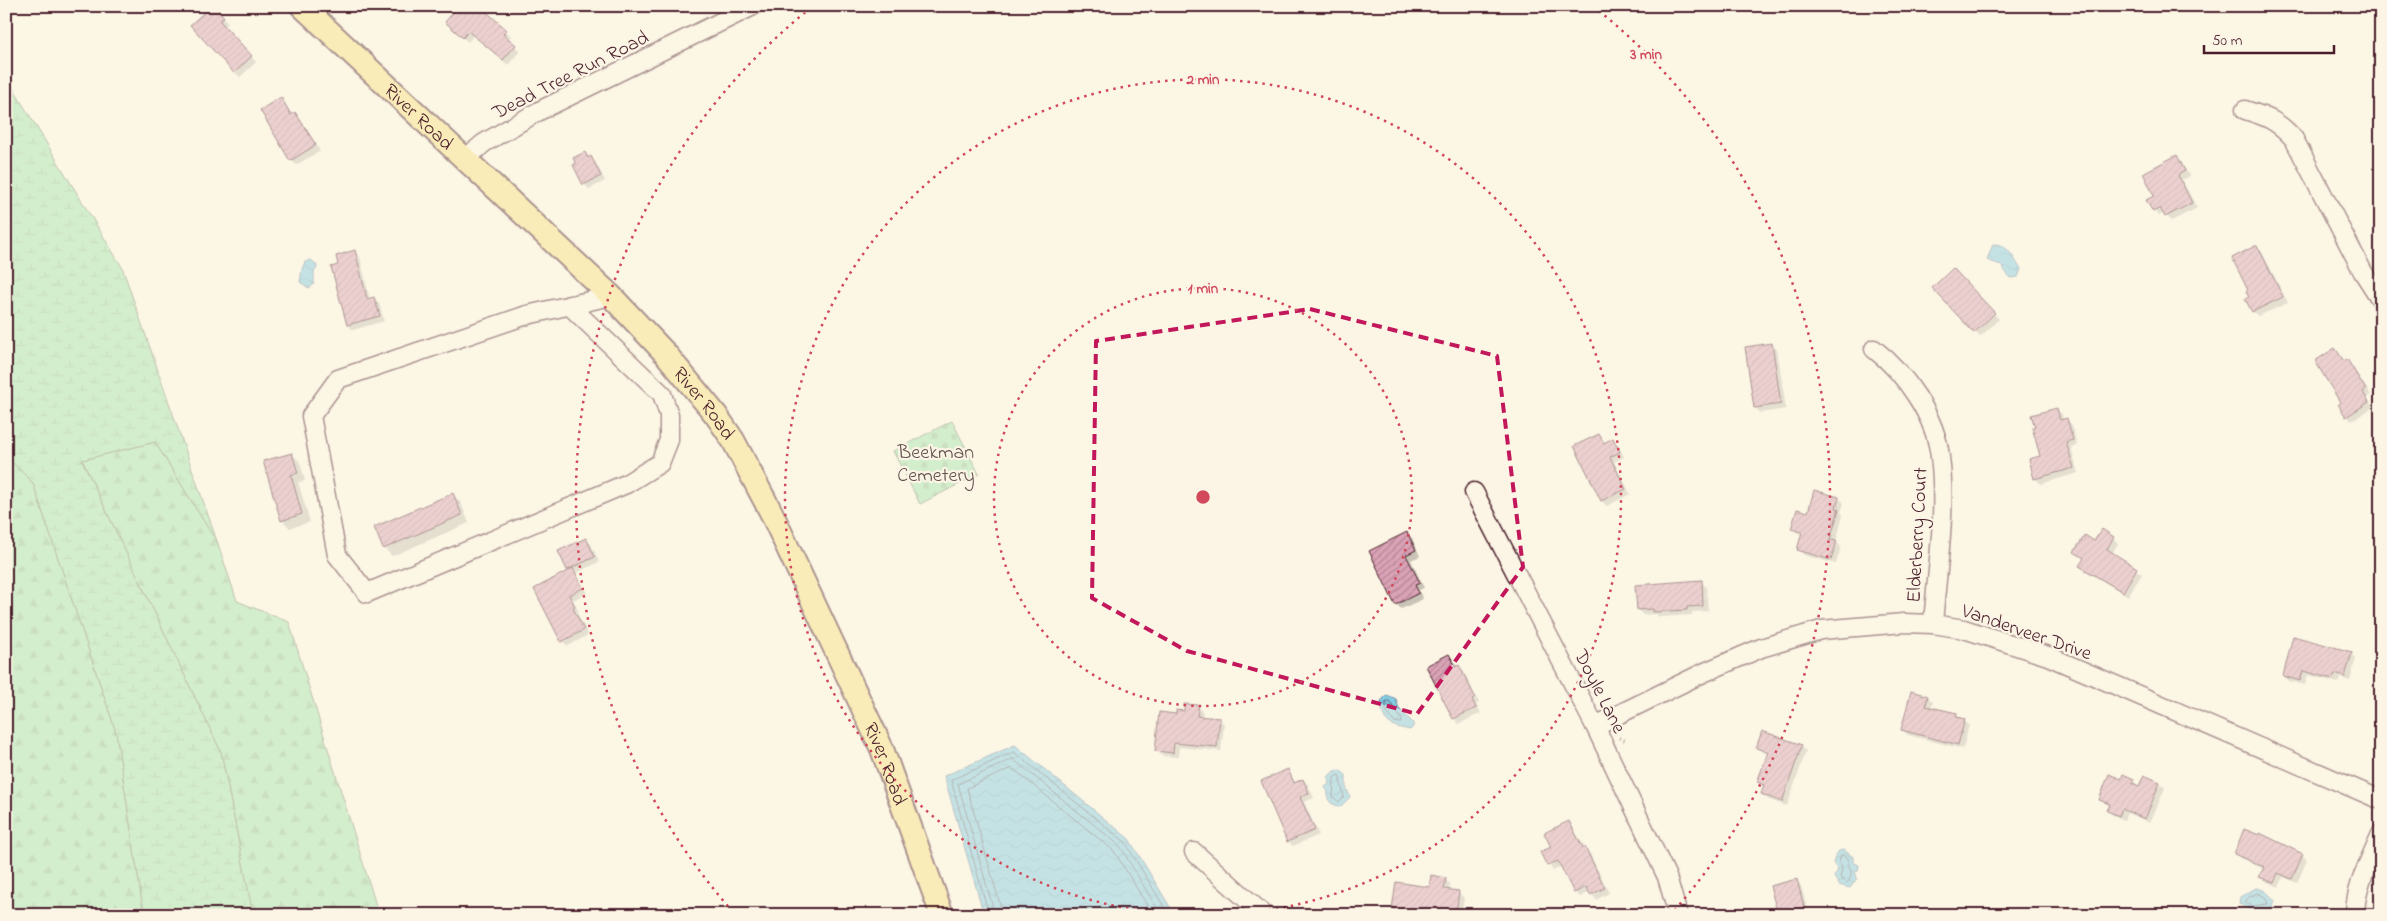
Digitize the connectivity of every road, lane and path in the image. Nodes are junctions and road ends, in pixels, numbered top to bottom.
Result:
1 (302, 6) edge
2 (753, 6) edge
3 (2245, 110) dead end
4 (465, 159) junction
5 (611, 296) junction
6 (2381, 300) edge
7 (569, 306) junction
8 (1874, 349) dead end
9 (1474, 492) dead end
10 (1933, 624) junction
11 (1595, 726) junction
12 (2381, 800) edge
13 (2381, 834) edge
14 (1194, 852) dead end
15 (942, 915) edge
16 (1264, 915) edge
17 (1678, 915) edge
18 (2355, 915) edge

1 - 4 main road, River Road
2 - 4 street, Dead Tree Run Road
3 - 6 street
4 - 5 main road, River Road
5 - 7 street
5 - 15 main road, River Road
7 - 7 street
8 - 10 street, Elderberry Court
9 - 11 street, Doyle Lane
10 - 11 street, Vanderveer Drive
10 - 12 street, Vanderveer Drive
11 - 17 street, Doyle Lane
13 - 18 street
14 - 16 street

